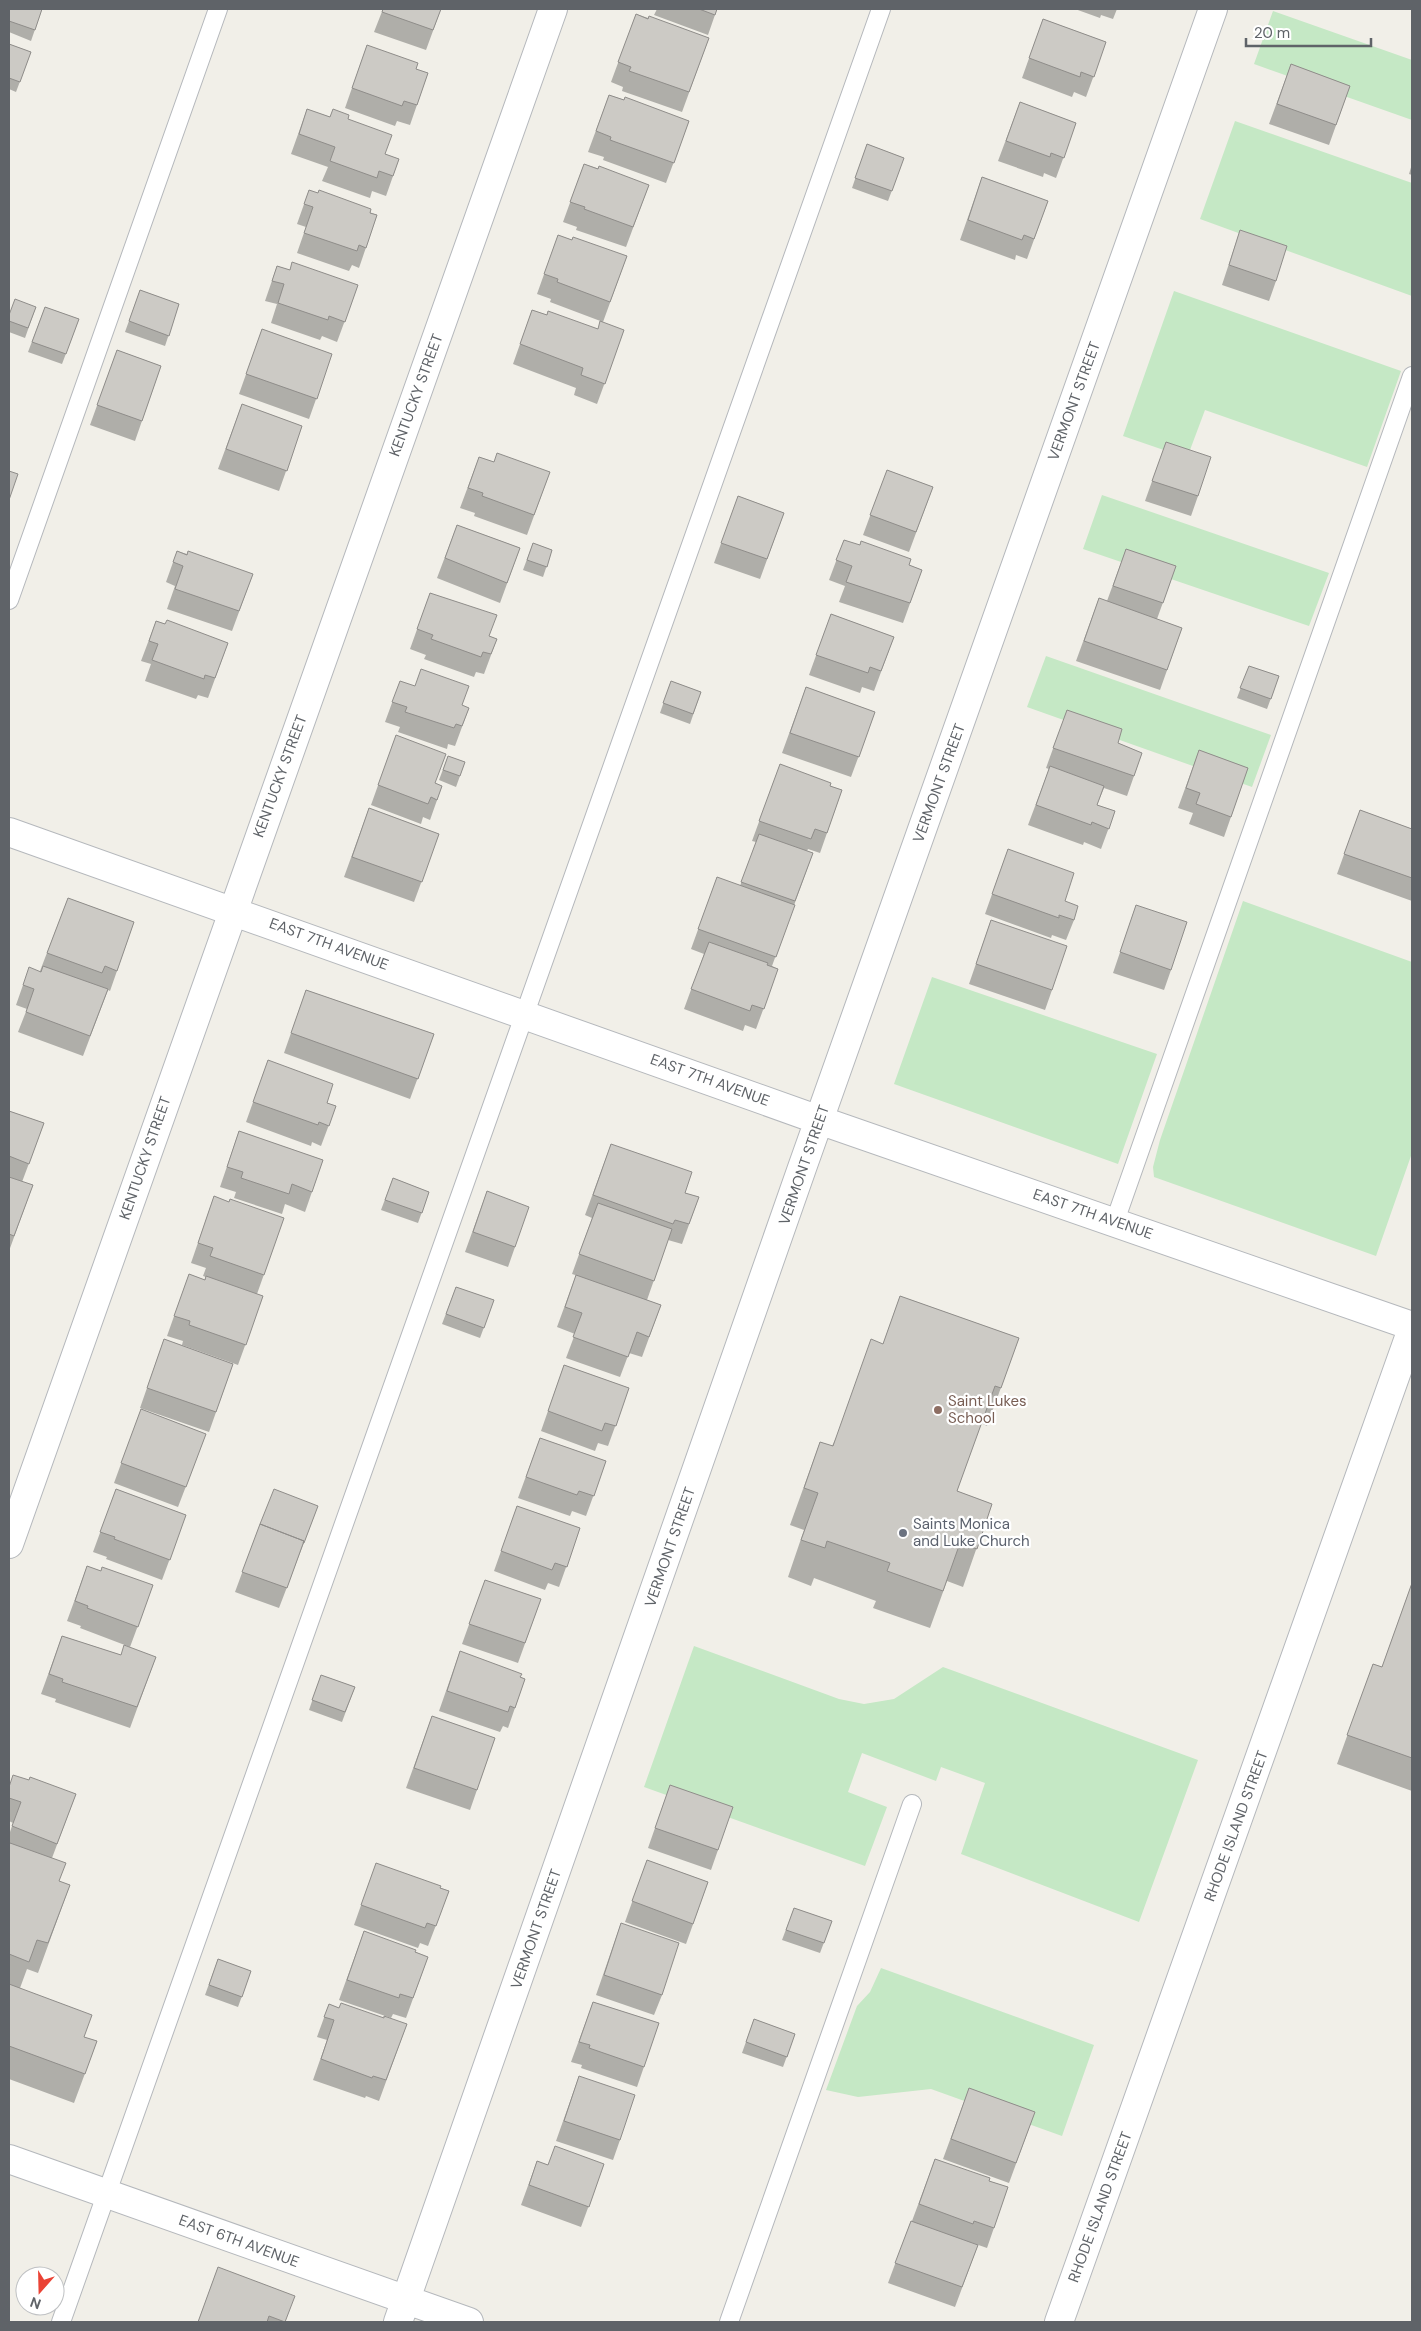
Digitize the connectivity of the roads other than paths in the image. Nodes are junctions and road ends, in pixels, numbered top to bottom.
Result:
1 (218, 9) edge
2 (553, 9) edge
3 (881, 9) edge
4 (1213, 9) edge
5 (1412, 376) edge
6 (9, 600) edge
7 (9, 832) edge
8 (233, 910) junction
9 (524, 1014) junction
10 (820, 1120) junction
11 (1115, 1221) junction
12 (1412, 1328) edge
13 (9, 1544) edge
14 (912, 1804) dead end
15 (9, 2159) edge
16 (107, 2194) junction
17 (402, 2311) edge
18 (61, 2322) edge
19 (469, 2322) edge
20 (729, 2322) edge
21 (1059, 2322) edge

1 - 6 lane
2 - 8 street, KENTUCKY STREET
3 - 9 lane
4 - 10 street, VERMONT STREET
5 - 11 lane
7 - 8 street, EAST 7TH AVENUE
8 - 9 street, EAST 7TH AVENUE
8 - 13 street, KENTUCKY STREET
9 - 10 street, EAST 7TH AVENUE
9 - 16 lane
10 - 11 street, EAST 7TH AVENUE
10 - 17 street, VERMONT STREET
11 - 12 street, EAST 7TH AVENUE
12 - 21 street, RHODE ISLAND STREET
14 - 20 lane
15 - 16 street, EAST 6TH AVENUE
16 - 17 street, EAST 6TH AVENUE
16 - 18 lane
17 - 19 street, EAST 6TH AVENUE

